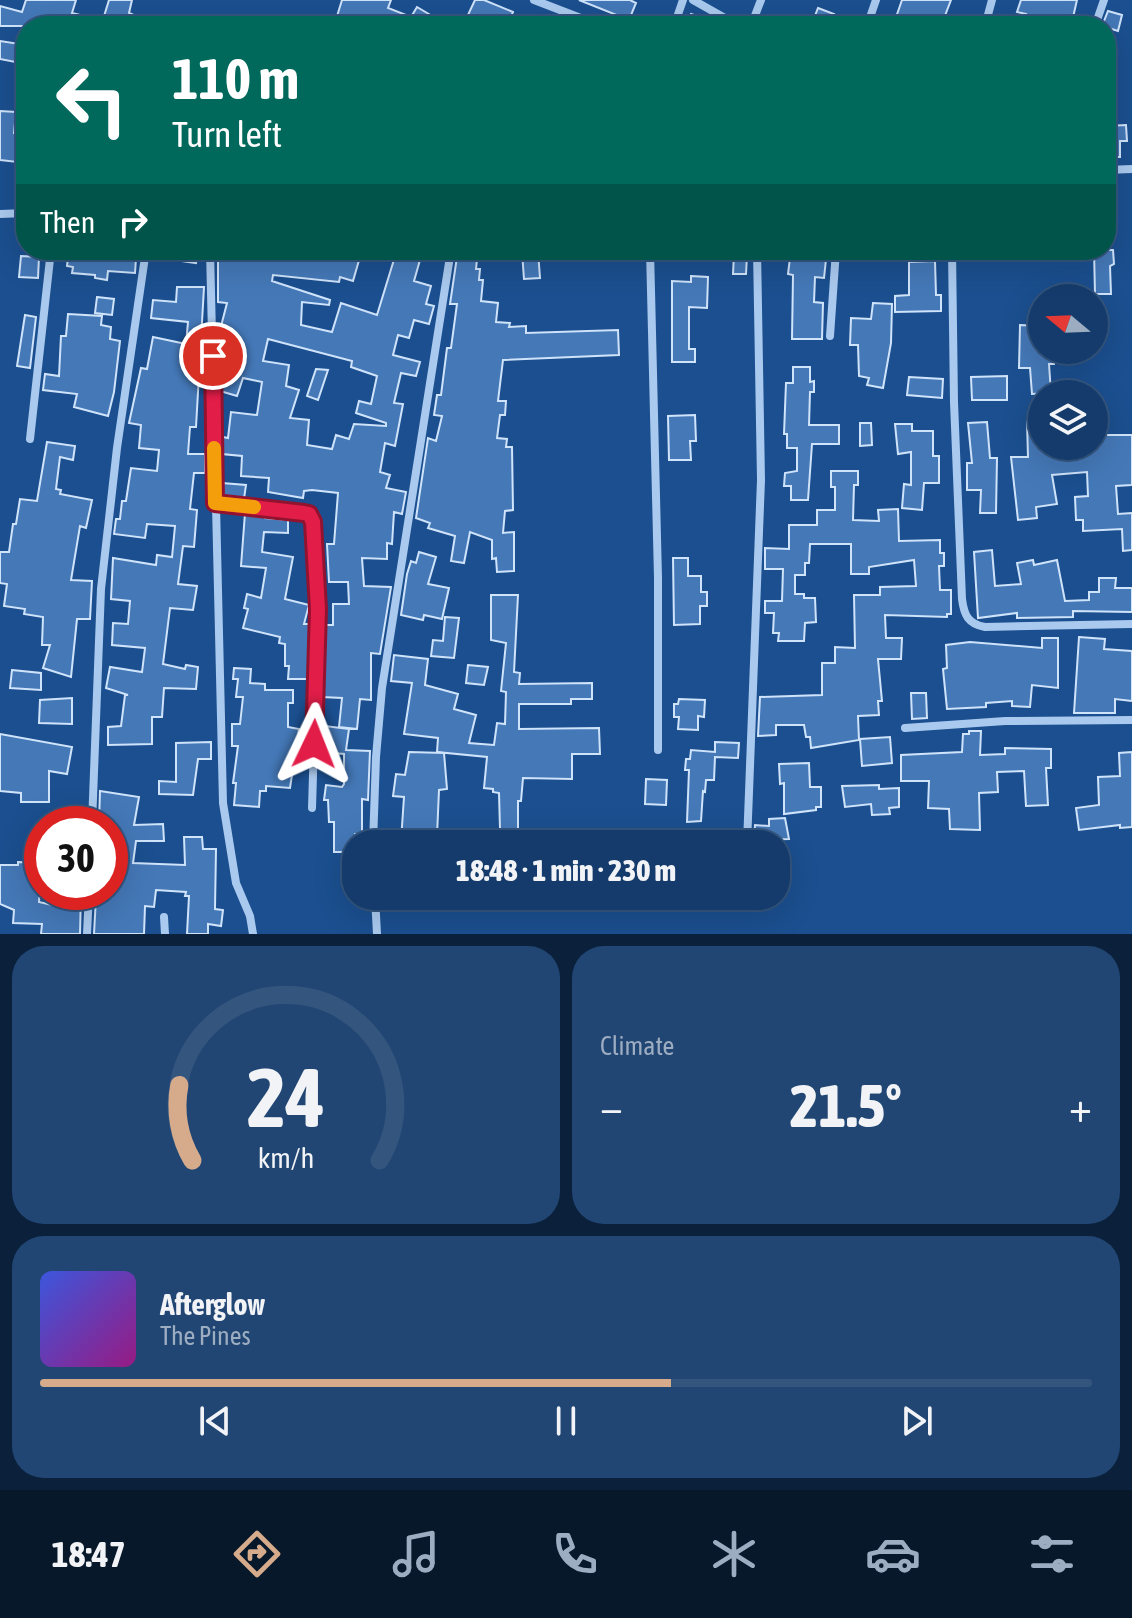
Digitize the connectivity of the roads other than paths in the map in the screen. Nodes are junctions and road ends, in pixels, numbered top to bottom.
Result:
1 (534, 0) edge
2 (693, 0) edge
3 (576, 16) edge
4 (721, 16) edge
5 (50, 260) edge
6 (145, 260) edge
7 (210, 260) edge
8 (449, 260) edge
9 (650, 260) edge
10 (757, 260) edge
11 (835, 260) edge
12 (952, 260) edge
13 (830, 336) dead end
14 (30, 439) dead end
15 (215, 503) junction
16 (1132, 624) edge
17 (1132, 720) edge
18 (905, 728) dead end
19 (658, 750) dead end
20 (93, 806) edge
21 (312, 808) dead end
22 (373, 830) edge
23 (748, 830) edge
24 (88, 910) edge
25 (376, 910) edge
26 (164, 917) dead end
27 (87, 934) edge
28 (165, 934) edge
29 (253, 934) edge
30 (377, 934) edge

1 - 3 street
2 - 4 street
5 - 14 street
6 - 20 street
7 - 15 street
8 - 22 street
9 - 19 street
10 - 23 street
11 - 13 street
12 - 16 street
15 - 21 street
15 - 29 street
17 - 18 street
24 - 27 street
25 - 30 street
26 - 28 street

